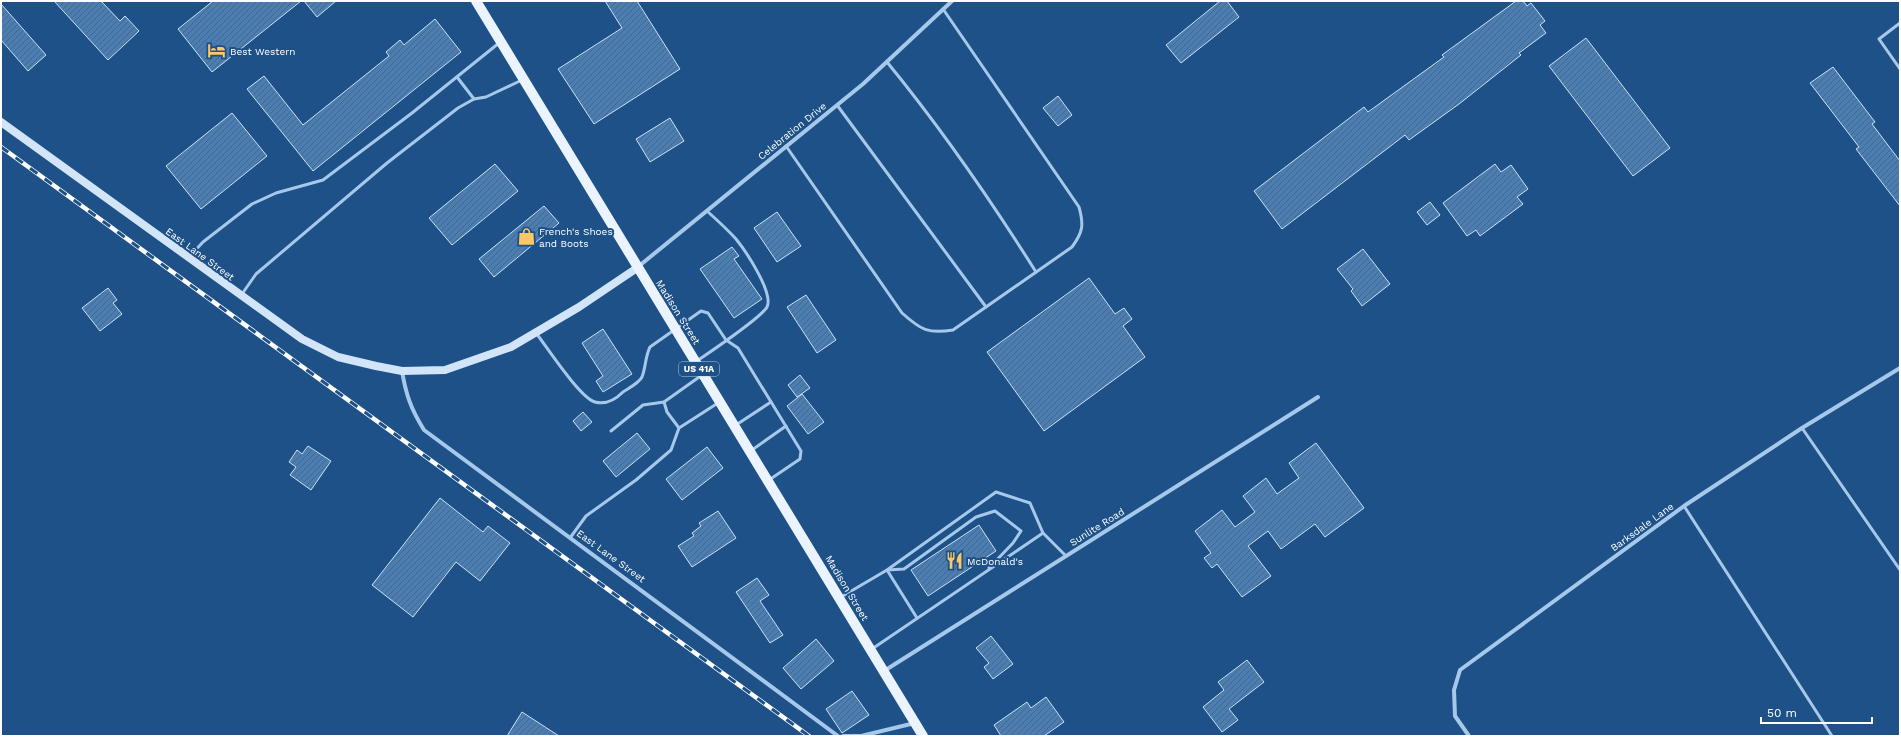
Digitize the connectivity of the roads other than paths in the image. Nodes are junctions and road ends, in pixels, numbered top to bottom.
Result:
1 (476, 1) edge
2 (952, 1) edge
3 (943, 9) junction
4 (1900, 22) edge
5 (500, 42) junction
6 (887, 62) junction
7 (1900, 69) edge
8 (457, 77) junction
9 (523, 79) junction
10 (474, 99) junction
11 (837, 105) junction
12 (1, 122) edge
13 (786, 146) junction
14 (707, 210) junction
15 (189, 258) junction
16 (637, 268) junction
17 (1036, 272) junction
18 (240, 295) junction
19 (986, 307) junction
20 (674, 329) junction
21 (536, 333) junction
22 (726, 340) junction
23 (695, 363) junction
24 (1900, 368) edge
25 (402, 371) junction
26 (703, 375) junction
27 (1318, 397) dead end
28 (664, 402) junction
29 (719, 402) junction
30 (771, 402) junction
31 (786, 426) junction
32 (734, 427) junction
33 (678, 428) junction
34 (1802, 428) junction
35 (612, 431) dead end
36 (750, 452) junction
37 (768, 481) junction
38 (1684, 506) junction
39 (1043, 533) junction
40 (570, 538) junction
41 (1066, 556) junction
42 (887, 570) junction
43 (1900, 570) edge
44 (985, 572) junction
45 (839, 598) junction
46 (917, 618) junction
47 (871, 650) junction
48 (884, 671) junction
49 (915, 723) junction
50 (838, 736) edge
51 (843, 736) edge
52 (923, 736) edge
53 (1469, 736) edge
54 (1832, 736) edge

1 - 5 main road, Madison Street / US 41A
2 - 3 street, Celebration Drive
3 - 6 street, Celebration Drive
3 - 17 lane
4 - 7 lane
5 - 8 lane
5 - 9 main road, Madison Street / US 41A
6 - 11 street, Celebration Drive
6 - 17 lane
8 - 10 lane
8 - 15 lane
9 - 10 lane
9 - 16 main road, Madison Street / US 41A
10 - 18 lane
11 - 13 street, Celebration Drive
11 - 19 lane
12 - 15 street, East Lane Street
13 - 14 street, Celebration Drive
13 - 19 lane
14 - 16 street, Celebration Drive
14 - 22 lane
15 - 18 street, East Lane Street
16 - 20 main road, Madison Street / US 41A
16 - 21 street, East Lane Street
17 - 19 lane
18 - 25 street, East Lane Street
20 - 21 lane
20 - 22 lane
20 - 23 main road, Madison Street / US 41A
21 - 25 street, East Lane Street
22 - 23 lane
22 - 30 lane
23 - 26 main road, Madison Street / US 41A
24 - 34 street, Barksdale Lane
25 - 40 street, East Lane Street
26 - 28 lane
26 - 29 main road, Madison Street / US 41A
27 - 41 street, Sunlite Road
28 - 33 lane
28 - 35 lane
29 - 32 main road, Madison Street / US 41A
29 - 33 lane
30 - 31 lane
30 - 32 lane
31 - 36 lane
31 - 37 lane
32 - 36 main road, Madison Street / US 41A
33 - 40 lane
34 - 38 street, Barksdale Lane
34 - 43 lane
36 - 37 main road, Madison Street / US 41A
37 - 45 main road, Madison Street / US 41A
38 - 53 street, Barksdale Lane
38 - 54 lane
39 - 41 lane
39 - 42 lane
39 - 44 lane
40 - 50 street, East Lane Street
41 - 48 street, Sunlite Road
42 - 44 lane
42 - 45 lane
42 - 46 lane
44 - 46 lane
45 - 47 main road, Madison Street / US 41A
46 - 47 lane
47 - 48 main road, Madison Street / US 41A
48 - 49 main road, Madison Street / US 41A
49 - 51 street
49 - 52 main road, Madison Street / US 41A

